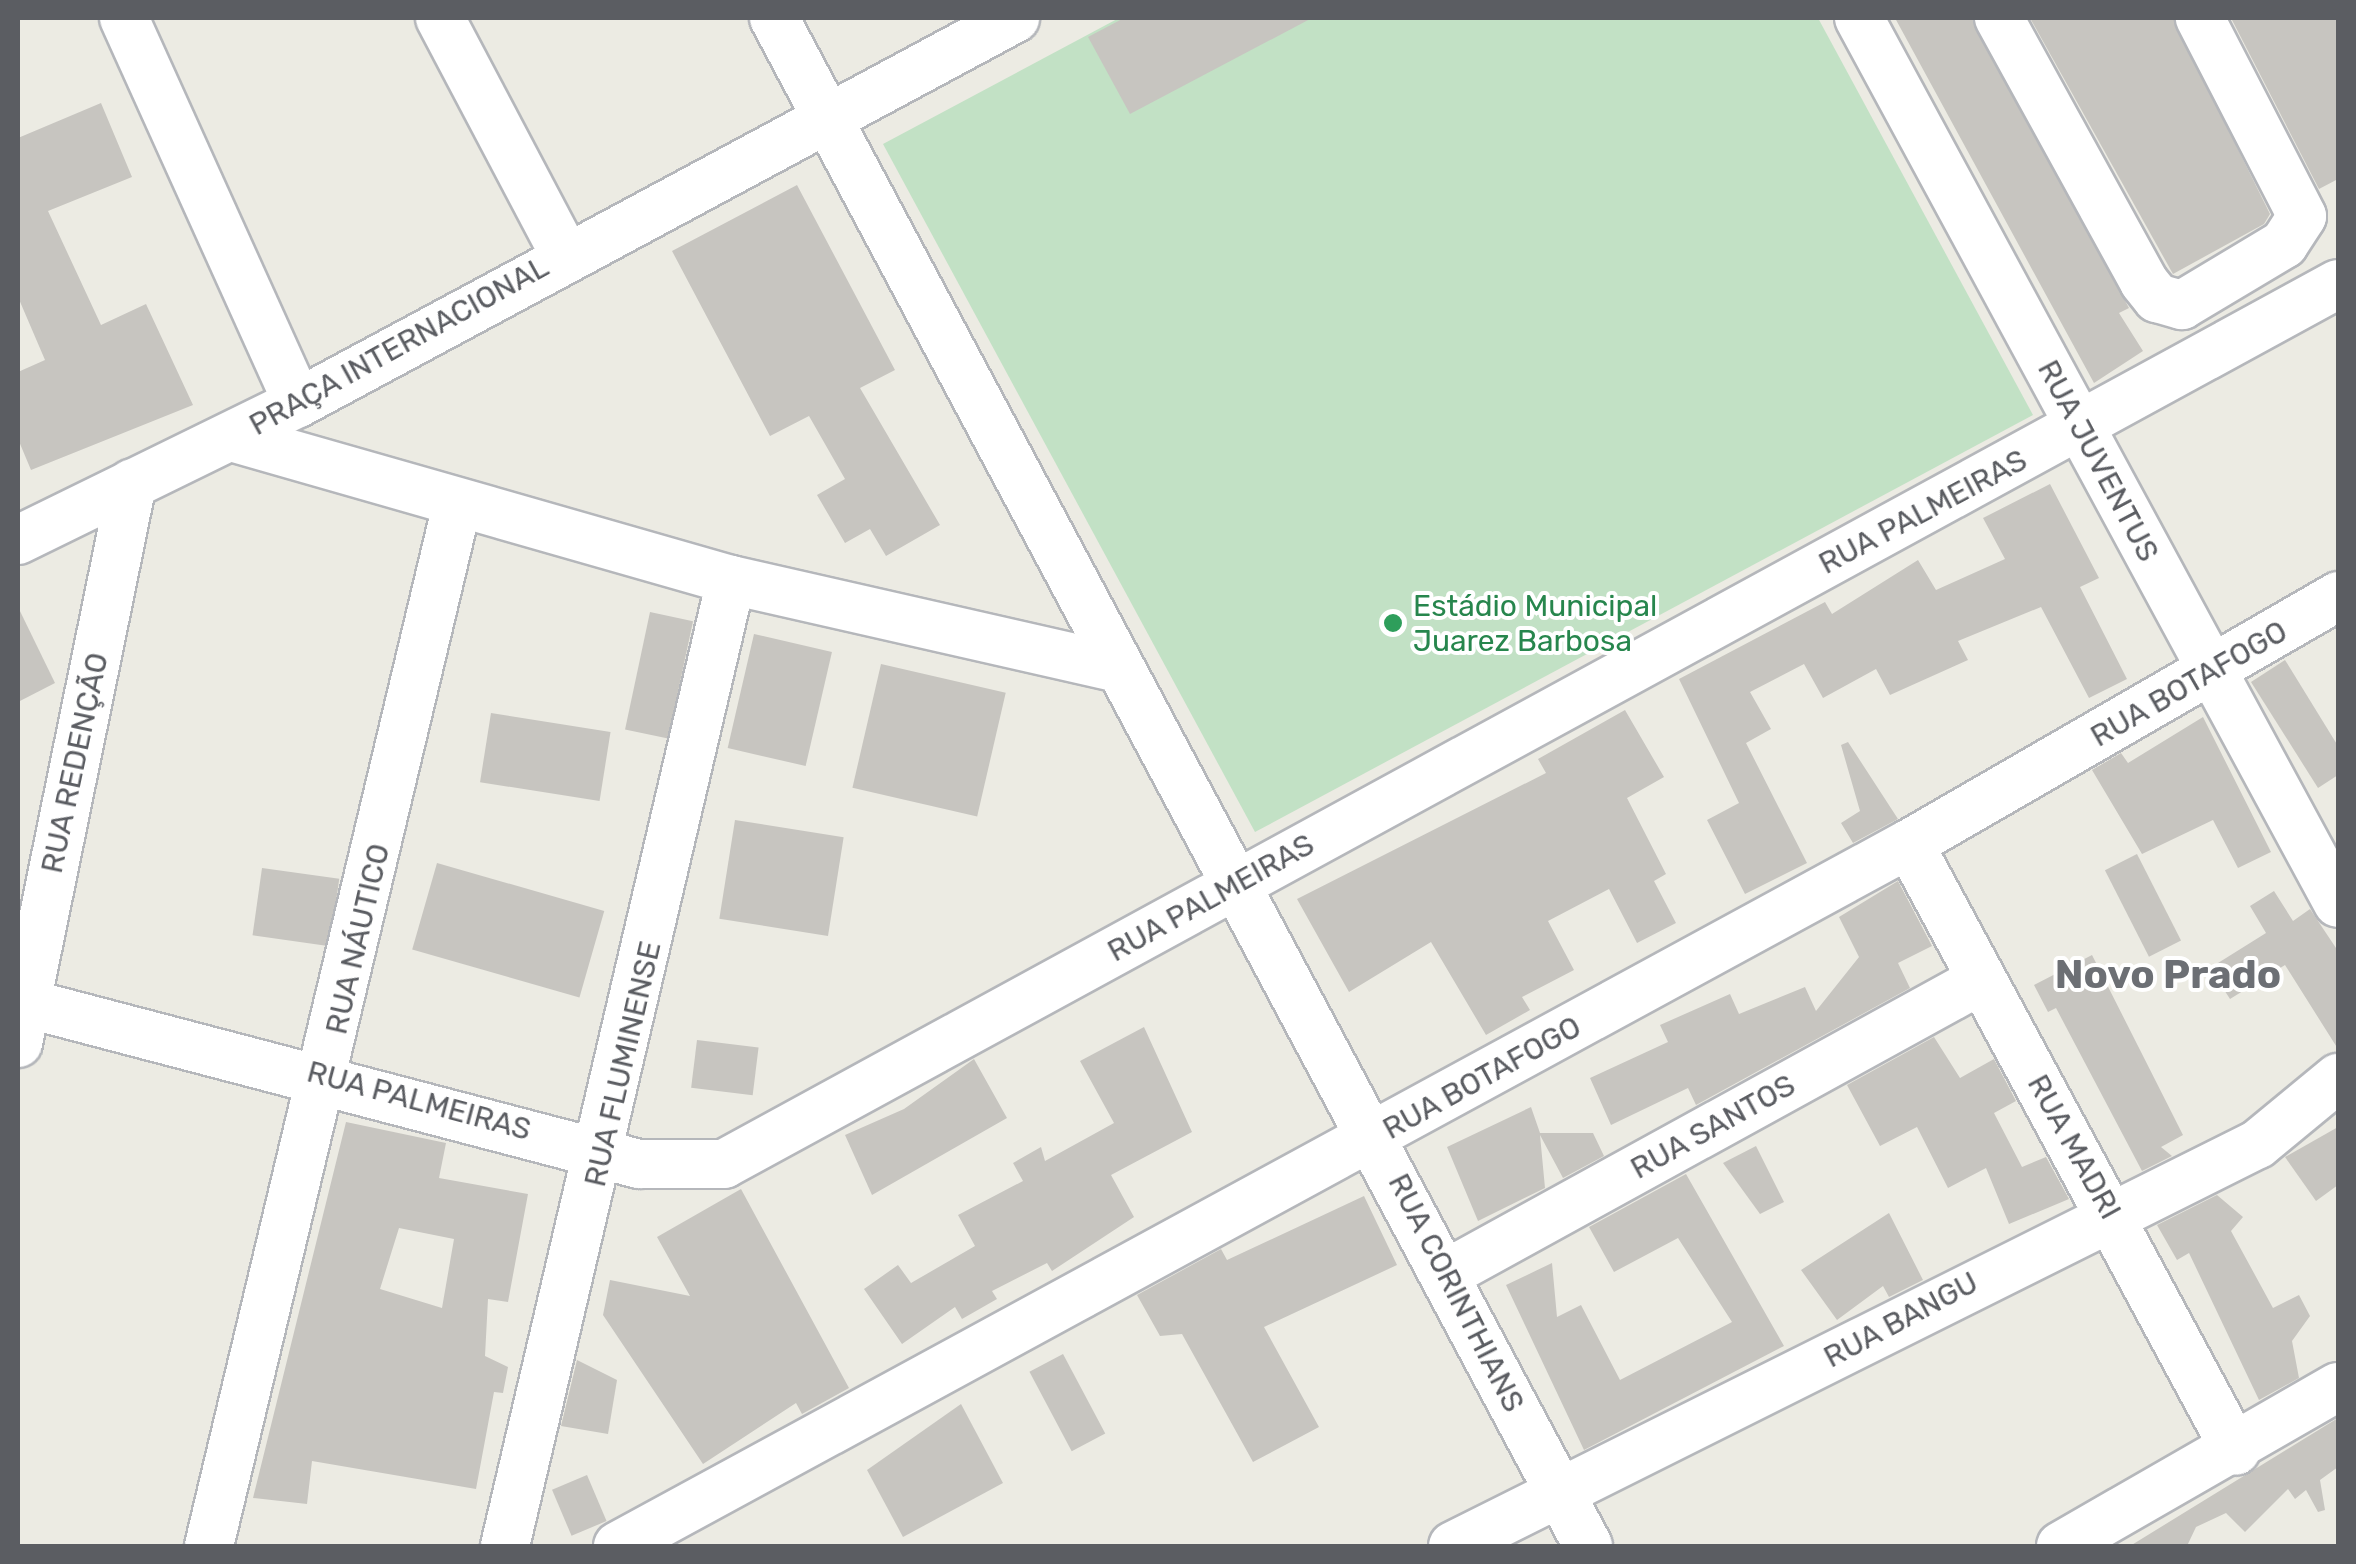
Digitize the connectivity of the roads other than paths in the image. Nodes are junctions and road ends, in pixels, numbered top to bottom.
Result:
1 (124, 18) edge
2 (440, 18) edge
3 (774, 18) edge
4 (1015, 18) edge
5 (1859, 18) edge
6 (2000, 18) edge
7 (2200, 18) edge
8 (825, 118) junction
9 (565, 256) junction
10 (2338, 284) edge
11 (298, 403) junction
12 (2081, 427) junction
13 (231, 437) junction
14 (132, 483) junction
15 (457, 505) junction
16 (18, 540) edge
17 (731, 580) junction
18 (2338, 596) edge
19 (1114, 667) junction
20 (2212, 673) junction
21 (1909, 844) junction
22 (1240, 882) junction
23 (2338, 904) edge
24 (1981, 980) junction
25 (20, 1016) edge
26 (326, 1075) junction
27 (2338, 1078) edge
28 (1376, 1136) junction
29 (604, 1152) junction
30 (2110, 1210) junction
31 (1446, 1274) junction
32 (2338, 1387) edge
33 (2236, 1451) junction
34 (1558, 1491) junction
35 (209, 1546) edge
36 (506, 1546) edge
37 (618, 1546) edge
38 (1453, 1546) edge
39 (1588, 1546) edge
40 (2061, 1546) edge

1 - 11 street
2 - 9 street
3 - 8 street
4 - 8 street, PRAÇA INTERNACIONAL
5 - 12 street, RUA JUVENTUS
6 - 7 street
8 - 9 street, PRAÇA INTERNACIONAL
8 - 19 street
9 - 11 street, PRAÇA INTERNACIONAL
10 - 12 street, RUA PALMEIRAS
11 - 13 street, PRAÇA INTERNACIONAL
12 - 20 street, RUA JUVENTUS
12 - 22 street, RUA PALMEIRAS
13 - 14 street
13 - 15 street, PRAÇA INTERNACIONAL
14 - 16 street
14 - 25 street, RUA REDENÇÃO
15 - 17 street, PRAÇA INTERNACIONAL
15 - 26 street, RUA NÁUTICO
17 - 19 street, PRAÇA INTERNACIONAL
17 - 29 street, RUA FLUMINENSE
18 - 20 street, RUA BOTAFOGO
19 - 22 street
20 - 21 street, RUA BOTAFOGO
20 - 23 street, RUA JUVENTUS
21 - 24 street, RUA MADRI
21 - 28 street, RUA BOTAFOGO
22 - 28 street, RUA CORINTHIANS
22 - 29 street, RUA PALMEIRAS
24 - 30 street, RUA MADRI
24 - 31 street, RUA SANTOS
25 - 26 street, RUA PALMEIRAS
26 - 29 street, RUA PALMEIRAS
26 - 35 street, RUA NÁUTICO
27 - 30 street, RUA BANGU
28 - 31 street, RUA CORINTHIANS
28 - 37 street, RUA BOTAFOGO
29 - 36 street, RUA FLUMINENSE
30 - 33 street, RUA MADRI
30 - 34 street, RUA BANGU
31 - 34 street, RUA CORINTHIANS
32 - 33 street
33 - 40 street
34 - 38 street, RUA BANGU
34 - 39 street, RUA CORINTHIANS

